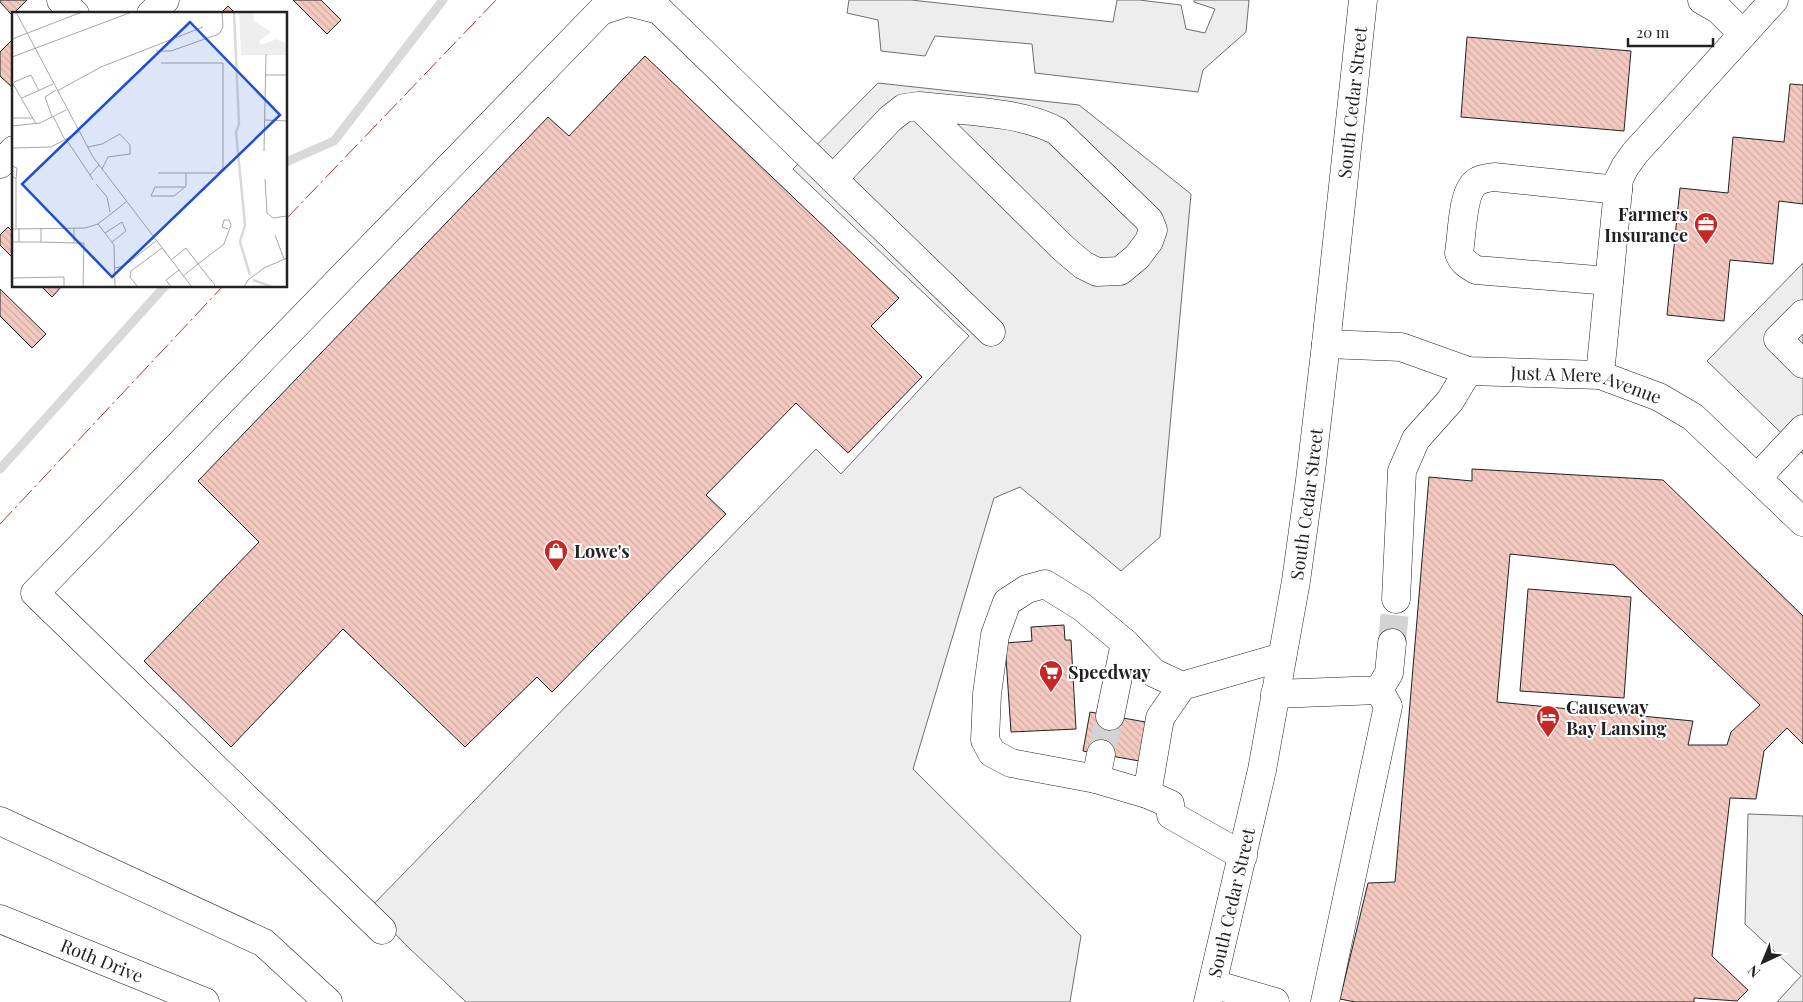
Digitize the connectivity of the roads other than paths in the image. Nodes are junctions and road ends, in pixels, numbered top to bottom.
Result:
1 (61, 0) edge
2 (166, 0) edge
3 (1363, 0) edge
4 (1702, 0) edge
5 (1774, 0) edge
6 (73, 12) edge
7 (153, 12) edge
8 (1743, 34) junction
9 (919, 106) junction
10 (12, 152) edge
11 (0, 164) edge
12 (833, 179) junction
13 (1618, 190) junction
14 (1609, 281) junction
15 (1803, 314) edge
16 (990, 332) dead end
17 (1326, 344) junction
18 (1803, 364) edge
19 (1468, 371) junction
20 (1600, 374) junction
21 (1803, 430) edge
22 (1757, 478) junction
23 (1803, 522) edge
24 (1396, 599) tunnel mouth
25 (1125, 643) junction
26 (1392, 643) tunnel mouth
27 (1282, 657) junction
28 (1182, 686) junction
29 (1379, 690) junction
30 (1275, 694) junction
31 (1110, 716) tunnel mouth
32 (1147, 794) junction
33 (0, 821) edge
34 (1243, 856) junction
35 (0, 919) edge
36 (382, 930) dead end
37 (1211, 993) edge
38 (205, 1002) edge
39 (328, 1002) edge
40 (1275, 1002) edge
41 (1325, 1002) edge

1 - 6 main road
2 - 7 main road
3 - 17 main road, South Cedar Street
4 - 8 main road
5 - 8 main road
8 - 13 main road
9 - 9 main road
9 - 12 main road
10 - 11 main road
12 - 16 main road
12 - 36 main road
13 - 14 main road
13 - 14 main road
14 - 20 main road
15 - 18 main road
17 - 19 main road, Just A Mere Avenue
17 - 27 main road, South Cedar Street
19 - 20 main road, Just A Mere Avenue
19 - 24 main road
20 - 22 main road, Just A Mere Avenue
21 - 22 main road
22 - 23 main road, Just A Mere Avenue
25 - 28 main road
25 - 31 main road
25 - 32 main road
26 - 29 main road
27 - 28 main road
27 - 30 main road, South Cedar Street
28 - 32 main road
29 - 30 main road
29 - 41 main road
30 - 34 main road, South Cedar Street
32 - 34 main road
33 - 39 main road
34 - 37 main road, South Cedar Street
35 - 38 main road, Roth Drive
37 - 40 main road

